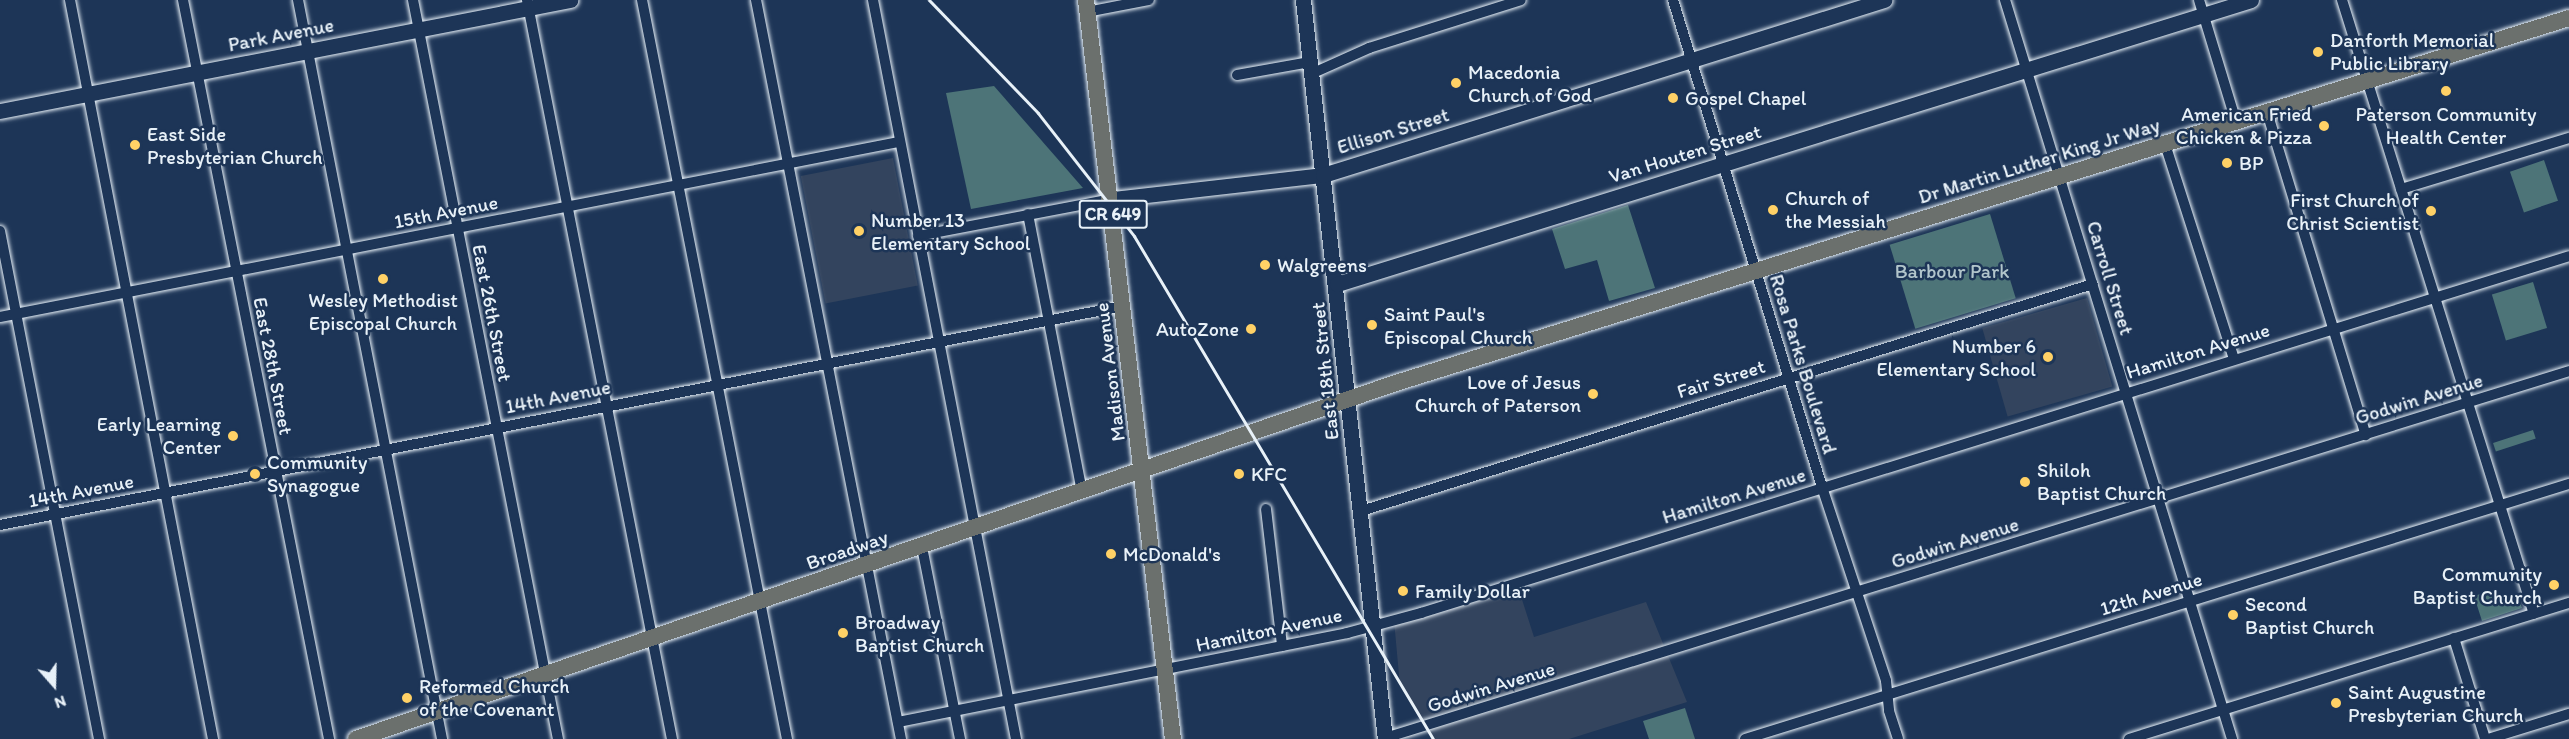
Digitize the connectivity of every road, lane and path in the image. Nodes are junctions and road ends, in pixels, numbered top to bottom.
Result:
1 (70, 0) edge
2 (183, 0) edge
3 (298, 0) edge
4 (413, 0) edge
5 (570, 0) edge
6 (642, 0) edge
7 (756, 0) edge
8 (873, 0) edge
9 (1149, 0) edge
10 (1303, 0) edge
11 (1521, 0) edge
12 (1673, 0) edge
13 (1884, 0) edge
14 (2005, 0) edge
15 (2251, 0) edge
16 (2342, 0) edge
17 (528, 4) edge
18 (1086, 6) edge
19 (2201, 7) edge
20 (2569, 18) edge
21 (418, 30) junction
22 (308, 51) junction
23 (1691, 60) junction
24 (1310, 68) junction
25 (2027, 69) junction
26 (197, 73) junction
27 (1237, 75) dead end
28 (2368, 81) junction
29 (88, 94) junction
30 (0, 111) edge
31 (2267, 112) junction
32 (2236, 122) junction
33 (2569, 138) edge
34 (899, 142) junction
35 (2165, 144) junction
36 (788, 164) junction
37 (1723, 164) junction
38 (1323, 175) junction
39 (2060, 176) junction
40 (679, 185) junction
41 (2402, 189) junction
42 (1112, 199) junction
43 (568, 207) junction
44 (1028, 214) junction
45 (457, 229) junction
46 (0, 231) edge
47 (918, 236) junction
48 (347, 250) junction
49 (2569, 256) edge
50 (236, 272) junction
51 (1756, 272) junction
52 (1337, 284) junction
53 (2093, 284) junction
54 (126, 293) junction
55 (2435, 297) junction
56 (1123, 306) junction
57 (16, 314) junction
58 (0, 317) edge
59 (1049, 320) junction
60 (2333, 329) junction
61 (938, 342) junction
62 (2234, 359) junction
63 (828, 363) junction
64 (2569, 371) edge
65 (1788, 377) junction
66 (718, 385) junction
67 (2127, 392) junction
68 (1350, 400) junction
69 (2468, 403) junction
70 (607, 406) junction
71 (497, 428) junction
72 (2366, 435) junction
73 (386, 449) junction
74 (276, 471) junction
75 (1143, 472) junction
76 (2569, 484) edge
77 (1822, 487) junction
78 (166, 492) junction
79 (1082, 493) junction
80 (2159, 499) junction
81 (2500, 506) junction
82 (1266, 510) dead end
83 (1361, 511) junction
84 (55, 514) junction
85 (0, 525) edge
86 (975, 529) junction
87 (922, 547) junction
88 (866, 566) junction
89 (1856, 592) junction
90 (2190, 600) junction
91 (760, 601) junction
92 (2569, 603) edge
93 (2534, 614) junction
94 (1373, 626) junction
95 (652, 638) junction
96 (2454, 638) junction
97 (1282, 646) junction
98 (1165, 669) junction
99 (546, 675) junction
100 (1888, 695) junction
101 (1008, 700) junction
102 (2224, 710) junction
103 (437, 711) junction
104 (955, 711) junction
105 (2569, 714) edge
106 (898, 722) junction
107 (99, 739) edge
108 (213, 739) edge
109 (329, 739) edge
110 (356, 739) edge
111 (442, 739) edge
112 (558, 739) edge
113 (672, 739) edge
114 (787, 739) edge
115 (901, 739) edge
116 (960, 739) edge
117 (1016, 739) edge
118 (1173, 739) edge
119 (1385, 739) edge
120 (1745, 739) edge
121 (1898, 739) edge
122 (2129, 739) edge
123 (2232, 739) edge
124 (2487, 739) edge

1 - 29 street
2 - 26 street, East 28th Street
3 - 22 street
4 - 21 street, East 26th Street
5 - 17 street, Park Avenue
6 - 40 street
7 - 36 street
8 - 34 street
9 - 18 street
10 - 24 street, East 18th Street
11 - 24 street
12 - 23 street, Rosa Parks Boulevard
13 - 23 street, Ellison Street
14 - 25 street, Carroll Street
15 - 19 street, Van Houten Street
16 - 28 street
17 - 21 street, Park Avenue
17 - 43 street
18 - 42 main road, Madison Avenue / CR 649
19 - 25 street, Van Houten Street
19 - 32 street
20 - 28 main road, Dr Martin Luther King Jr Way
21 - 22 street, Park Avenue
21 - 45 street, East 26th Street
22 - 26 street, Park Avenue
22 - 48 street
23 - 37 street, Rosa Parks Boulevard
23 - 38 street, Ellison Street
24 - 27 street
24 - 38 street, East 18th Street
25 - 37 street, Van Houten Street
25 - 39 street, Carroll Street
26 - 29 street, Park Avenue
26 - 50 street, East 28th Street
28 - 31 main road, Dr Martin Luther King Jr Way
28 - 41 street
29 - 30 street, Park Avenue
29 - 54 street
31 - 32 main road, Dr Martin Luther King Jr Way
31 - 60 street
32 - 35 main road, Dr Martin Luther King Jr Way
33 - 41 street
34 - 36 street, 15th Avenue
34 - 47 street
35 - 39 main road, Dr Martin Luther King Jr Way
35 - 62 street
36 - 40 street, 15th Avenue
36 - 63 street
37 - 51 street, Rosa Parks Boulevard
37 - 52 street, Van Houten Street
38 - 42 street, Ellison Street
38 - 52 street, East 18th Street
39 - 51 main road, Dr Martin Luther King Jr Way
39 - 53 street, Carroll Street
40 - 43 street, 15th Avenue
40 - 66 street
41 - 55 street
42 - 44 street
42 - 56 main road, Madison Avenue / CR 649
43 - 45 street, 15th Avenue
43 - 70 street
44 - 47 street
44 - 59 street
45 - 48 street, 15th Avenue
45 - 71 street, East 26th Street
46 - 57 street
47 - 61 street
48 - 50 street, 15th Avenue
48 - 73 street
49 - 55 street, Hamilton Avenue
50 - 54 street, 15th Avenue
50 - 74 street, East 28th Street
51 - 65 street, Rosa Parks Boulevard
51 - 68 main road, Dr Martin Luther King Jr Way
52 - 68 street, East 18th Street
53 - 65 street, Fair Street
53 - 67 street, Carroll Street
54 - 57 street, 15th Avenue
54 - 78 street
55 - 60 street, Hamilton Avenue
55 - 69 street
56 - 59 street, 14th Avenue
56 - 75 main road, Madison Avenue / CR 649
57 - 58 street, 15th Avenue
57 - 84 street
59 - 61 street, 14th Avenue
59 - 79 street
60 - 62 street, Hamilton Avenue
60 - 72 street
61 - 63 street, 14th Avenue
61 - 86 street
62 - 67 street, Hamilton Avenue
63 - 66 street, 14th Avenue
63 - 88 street
64 - 69 street, Godwin Avenue
65 - 77 street, Rosa Parks Boulevard
65 - 83 street, Fair Street
66 - 70 street, 14th Avenue
66 - 91 street
67 - 77 street, Hamilton Avenue
67 - 80 street, Carroll Street
68 - 75 main road, Broadway
68 - 83 street, East 18th Street
69 - 72 street, Godwin Avenue
69 - 81 street
70 - 71 street, 14th Avenue
70 - 95 street
71 - 73 street, 14th Avenue
71 - 99 street, East 26th Street
72 - 80 street, Godwin Avenue
73 - 74 street, 14th Avenue
73 - 103 street
74 - 78 street, 14th Avenue
74 - 109 street, East 28th Street
75 - 79 main road, Broadway
75 - 98 main road, Madison Avenue / CR 649
76 - 81 street, 12th Avenue
77 - 89 street, Rosa Parks Boulevard
77 - 94 street, Hamilton Avenue
78 - 84 street, 14th Avenue
78 - 108 street
79 - 86 main road, Broadway
80 - 89 street, Godwin Avenue
80 - 90 street, Carroll Street
81 - 90 street, 12th Avenue
81 - 93 street
82 - 97 street
83 - 94 street, East 18th Street
84 - 85 street, 14th Avenue
84 - 107 street
86 - 87 main road, Broadway
86 - 101 street
87 - 88 main road, Broadway
87 - 104 street
88 - 91 main road, Broadway
88 - 106 street
89 - 100 street, Rosa Parks Boulevard
89 - 119 street, Godwin Avenue
90 - 100 street, 12th Avenue
90 - 102 street, Carroll Street
91 - 95 main road, Broadway
91 - 114 street
92 - 93 street
93 - 96 street
94 - 97 street, Hamilton Avenue
94 - 119 street, East 18th Street
95 - 99 main road, Broadway
95 - 113 street
96 - 102 street
96 - 124 street
97 - 98 street, Hamilton Avenue
98 - 101 street, Hamilton Avenue
98 - 118 main road, Madison Avenue / CR 649
99 - 103 main road, Broadway
99 - 112 street, East 26th Street
100 - 120 street, 12th Avenue
100 - 121 street, Rosa Parks Boulevard
101 - 104 street, Hamilton Avenue
101 - 117 street
102 - 122 street
102 - 123 street, Carroll Street
103 - 110 main road, Broadway
103 - 111 street
104 - 106 street, Hamilton Avenue
104 - 116 street
105 - 124 street
106 - 115 street

